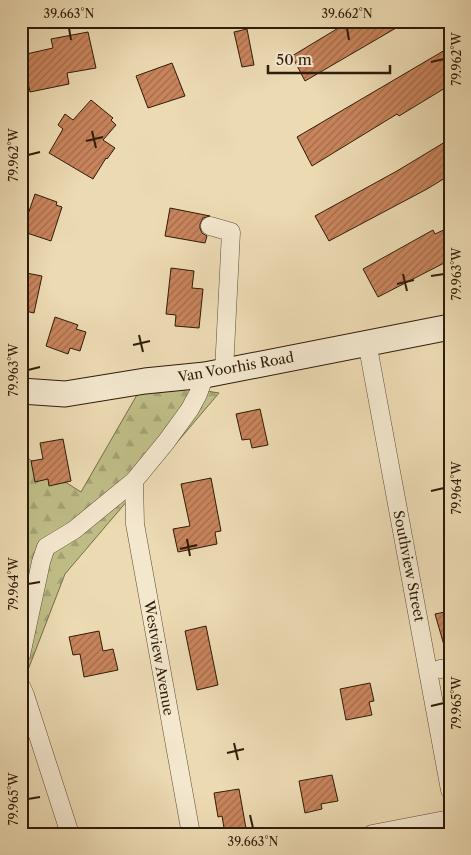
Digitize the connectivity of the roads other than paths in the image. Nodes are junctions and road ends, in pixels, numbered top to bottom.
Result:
1 (210, 226) dead end
2 (450, 327) edge
3 (367, 342) junction
4 (215, 373) junction
5 (21, 391) edge
6 (134, 482) junction
7 (21, 655) edge
8 (21, 686) edge
9 (450, 790) edge
10 (450, 818) edge
11 (70, 834) edge
12 (191, 834) edge
13 (372, 834) edge

1 - 4 street
2 - 3 street, Van Voorhis Road
3 - 4 street, Van Voorhis Road
3 - 9 street, Southview Street
4 - 5 street, Van Voorhis Road
4 - 6 street
6 - 7 street
6 - 12 street, Westview Avenue
8 - 11 street
10 - 13 street

